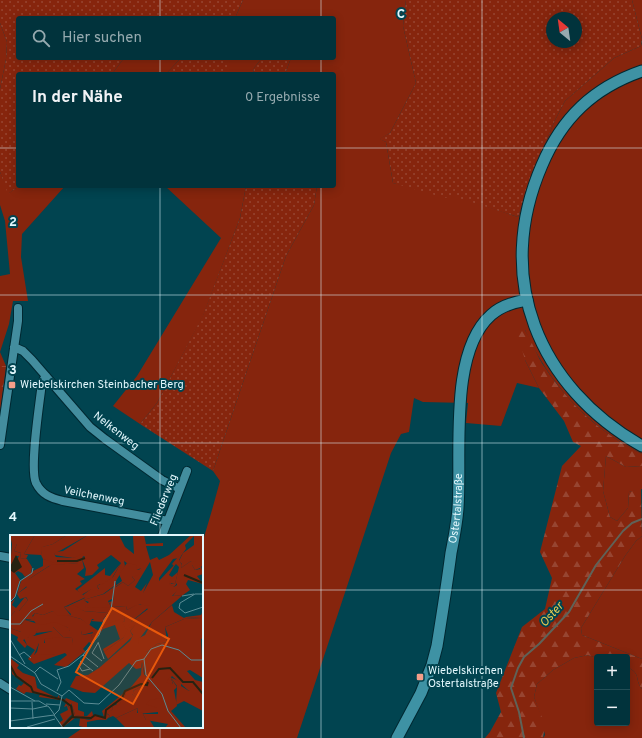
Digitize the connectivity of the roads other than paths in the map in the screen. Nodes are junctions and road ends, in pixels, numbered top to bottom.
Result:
1 (642, 71) edge
2 (527, 300) junction
3 (18, 308) dead end
4 (14, 347) junction
5 (46, 376) junction
6 (0, 445) edge
7 (642, 446) edge
8 (187, 471) dead end
9 (180, 489) junction
10 (168, 520) junction
11 (162, 535) edge
12 (0, 556) edge
13 (10, 558) edge
14 (0, 623) edge
15 (10, 625) edge
16 (0, 683) edge
17 (10, 689) edge
18 (397, 738) edge

1 - 2 main road
2 - 7 main road
2 - 18 main road, Ostertalstraße
3 - 4 street
4 - 5 street, Nelkenweg
4 - 6 street
5 - 9 street, Nelkenweg
5 - 10 street, Veilchenweg
8 - 9 street, Fliederweg
9 - 10 street, Fliederweg
10 - 11 street, Fliederweg
12 - 13 street
14 - 15 street
16 - 17 street

